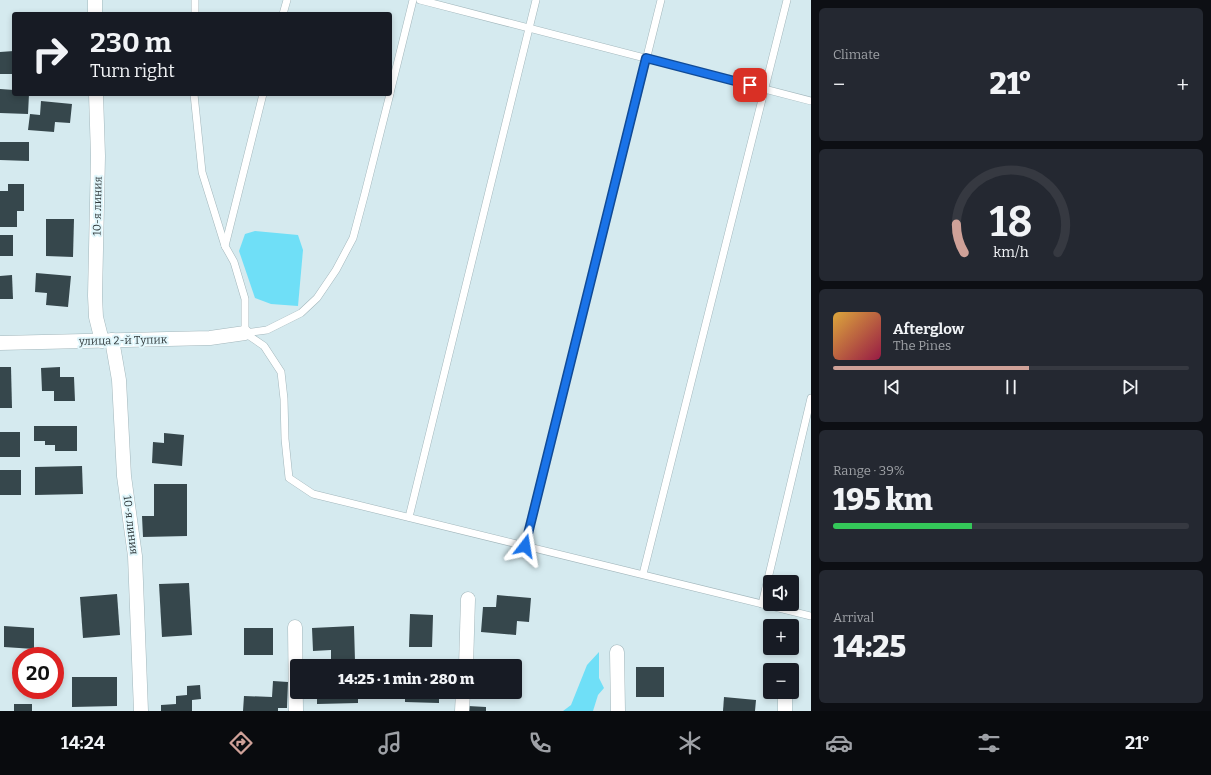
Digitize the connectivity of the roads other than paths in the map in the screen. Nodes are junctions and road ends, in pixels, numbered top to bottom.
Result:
1 (95, 0) edge
2 (195, 0) edge
3 (287, 0) edge
4 (413, 0) edge
5 (420, 0) edge
6 (536, 0) edge
7 (661, 0) edge
8 (786, 0) edge
9 (95, 12) edge
10 (195, 12) edge
11 (284, 12) edge
12 (528, 28) junction
13 (646, 58) junction
14 (392, 85) edge
15 (765, 89) junction
16 (96, 96) edge
17 (194, 96) edge
18 (262, 96) edge
19 (389, 96) edge
20 (811, 101) edge
21 (225, 246) junction
22 (245, 333) junction
23 (107, 340) junction
24 (0, 343) edge
25 (811, 398) edge
26 (409, 517) junction
27 (525, 546) junction
28 (643, 574) junction
29 (468, 599) dead end
30 (762, 604) junction
31 (811, 616) edge
32 (295, 627) dead end
33 (617, 652) dead end
34 (466, 659) edge
35 (463, 699) edge
36 (785, 699) edge
37 (141, 711) edge
38 (296, 711) edge
39 (462, 711) edge
40 (618, 711) edge
41 (785, 711) edge

1 - 9 street
2 - 10 lane
3 - 11 lane
4 - 14 lane
5 - 12 lane
6 - 12 lane
7 - 13 lane
8 - 15 lane
12 - 13 lane
12 - 26 lane
13 - 15 lane
13 - 27 lane
15 - 20 lane
15 - 28 lane
16 - 23 street, 10-я линия
17 - 21 lane
18 - 21 lane
19 - 22 lane
21 - 22 lane
22 - 23 street, улица 2-й Тупик
22 - 26 lane
23 - 24 street, улица 2-й Тупик
23 - 37 street, 10-я линия
25 - 30 lane
26 - 27 lane
27 - 28 lane
28 - 30 lane
29 - 34 street
30 - 31 lane
32 - 38 street
33 - 40 street
35 - 39 street
36 - 41 street

